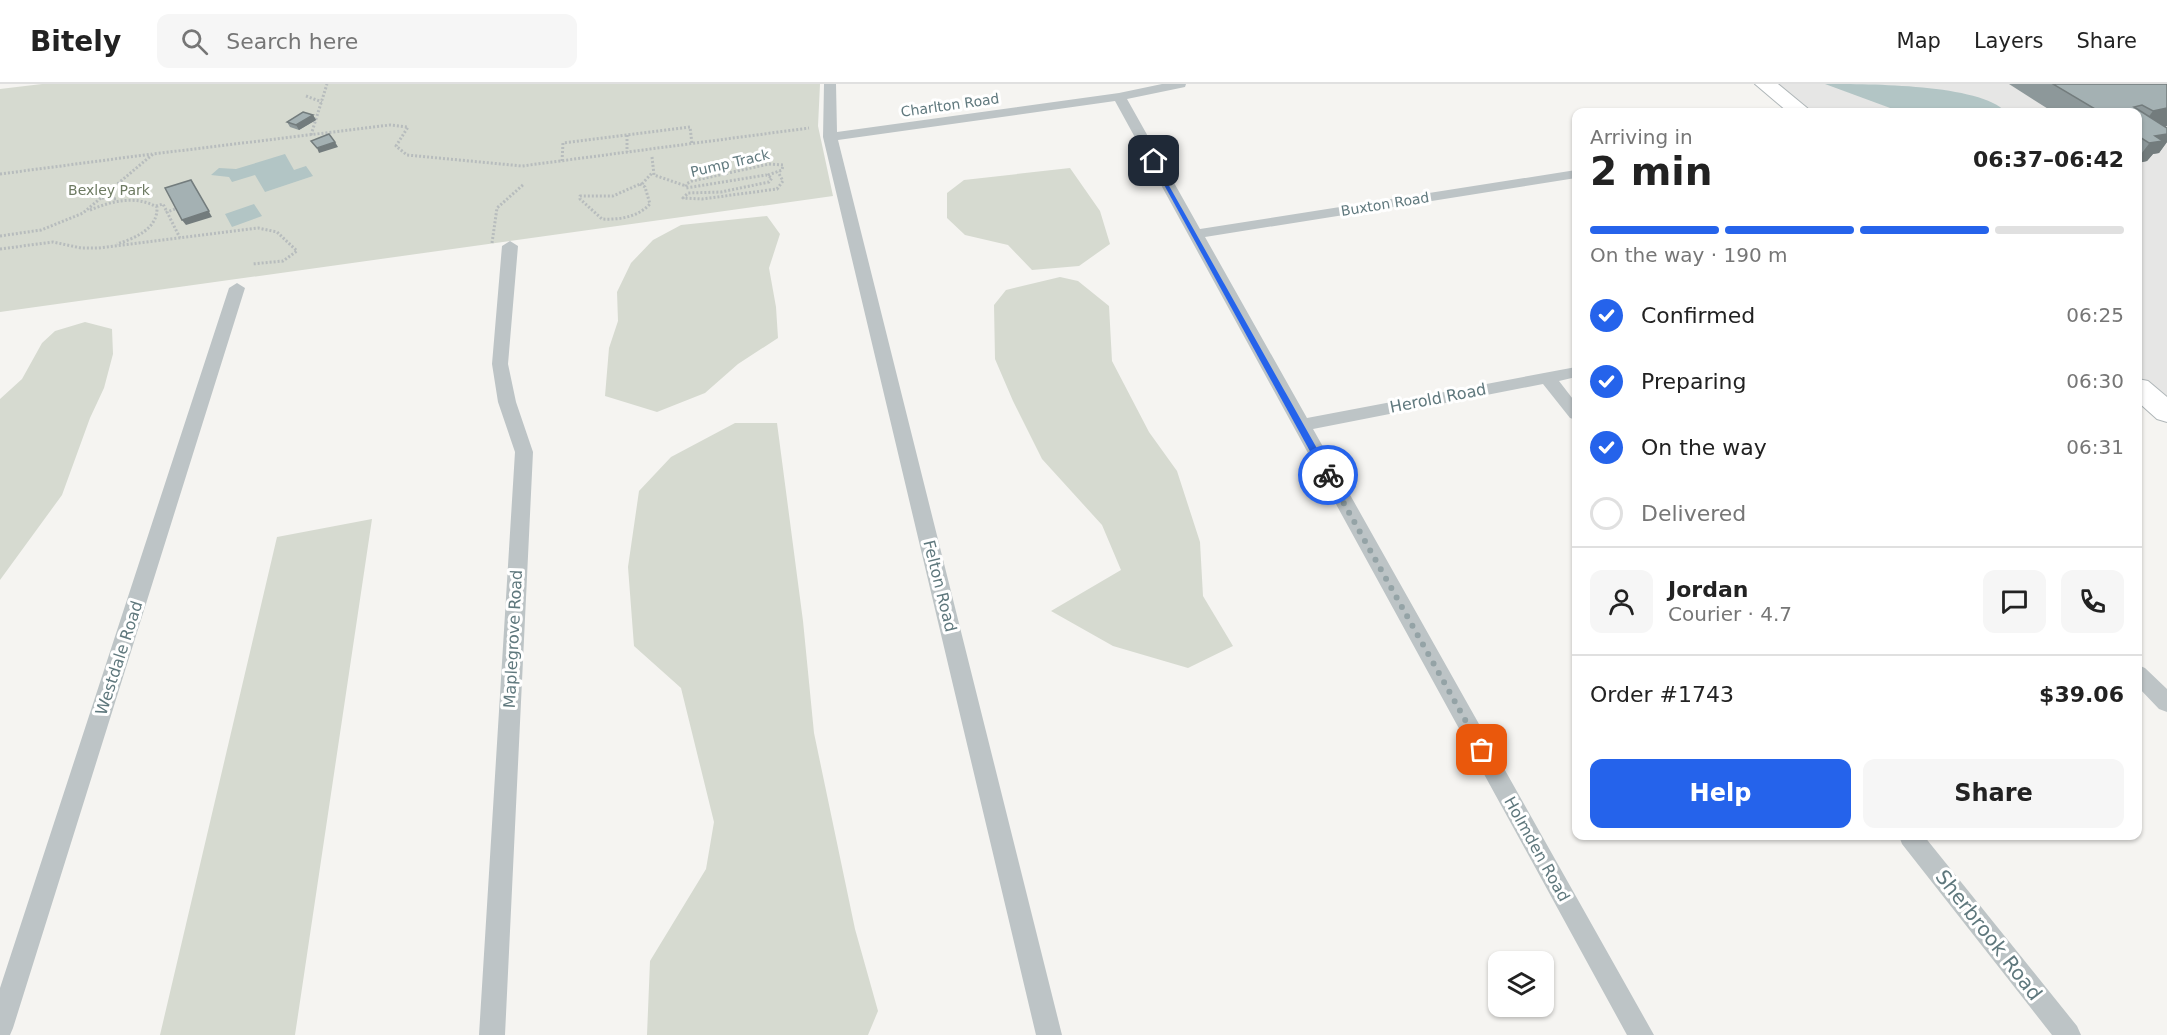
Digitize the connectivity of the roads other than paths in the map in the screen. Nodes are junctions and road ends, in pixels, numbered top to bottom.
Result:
1 (830, 84) edge
2 (1180, 84) edge
3 (1757, 88) edge
4 (1119, 97) junction
5 (1772, 108) edge
6 (1794, 108) edge
7 (830, 136) junction
8 (1572, 175) edge
9 (1194, 234) junction
10 (501, 245) road end
11 (237, 288) dead end
12 (1572, 373) edge
13 (1547, 377) junction
14 (2142, 391) edge
15 (1572, 409) edge
16 (2167, 412) edge
17 (1300, 425) junction
18 (2142, 678) edge
19 (2167, 703) edge
20 (1913, 840) edge
21 (0, 1028) edge
22 (492, 1035) edge
23 (1049, 1035) edge
24 (1641, 1035) edge
25 (2068, 1035) edge

1 - 7 street, Felton Road
2 - 4 street, Charlton Road
3 - 5 main road
3 - 6 main road
4 - 7 street, Charlton Road
4 - 9 street, Holmden Road
7 - 23 street, Felton Road
8 - 9 street, Buxton Road
9 - 17 street, Holmden Road
10 - 22 street, Maplegrove Road
11 - 21 street, Westdale Road
12 - 13 street, Herold Road
13 - 15 street
13 - 17 street, Herold Road
14 - 16 main road
17 - 24 street, Holmden Road
18 - 19 street
20 - 25 street, Sherbrook Road

